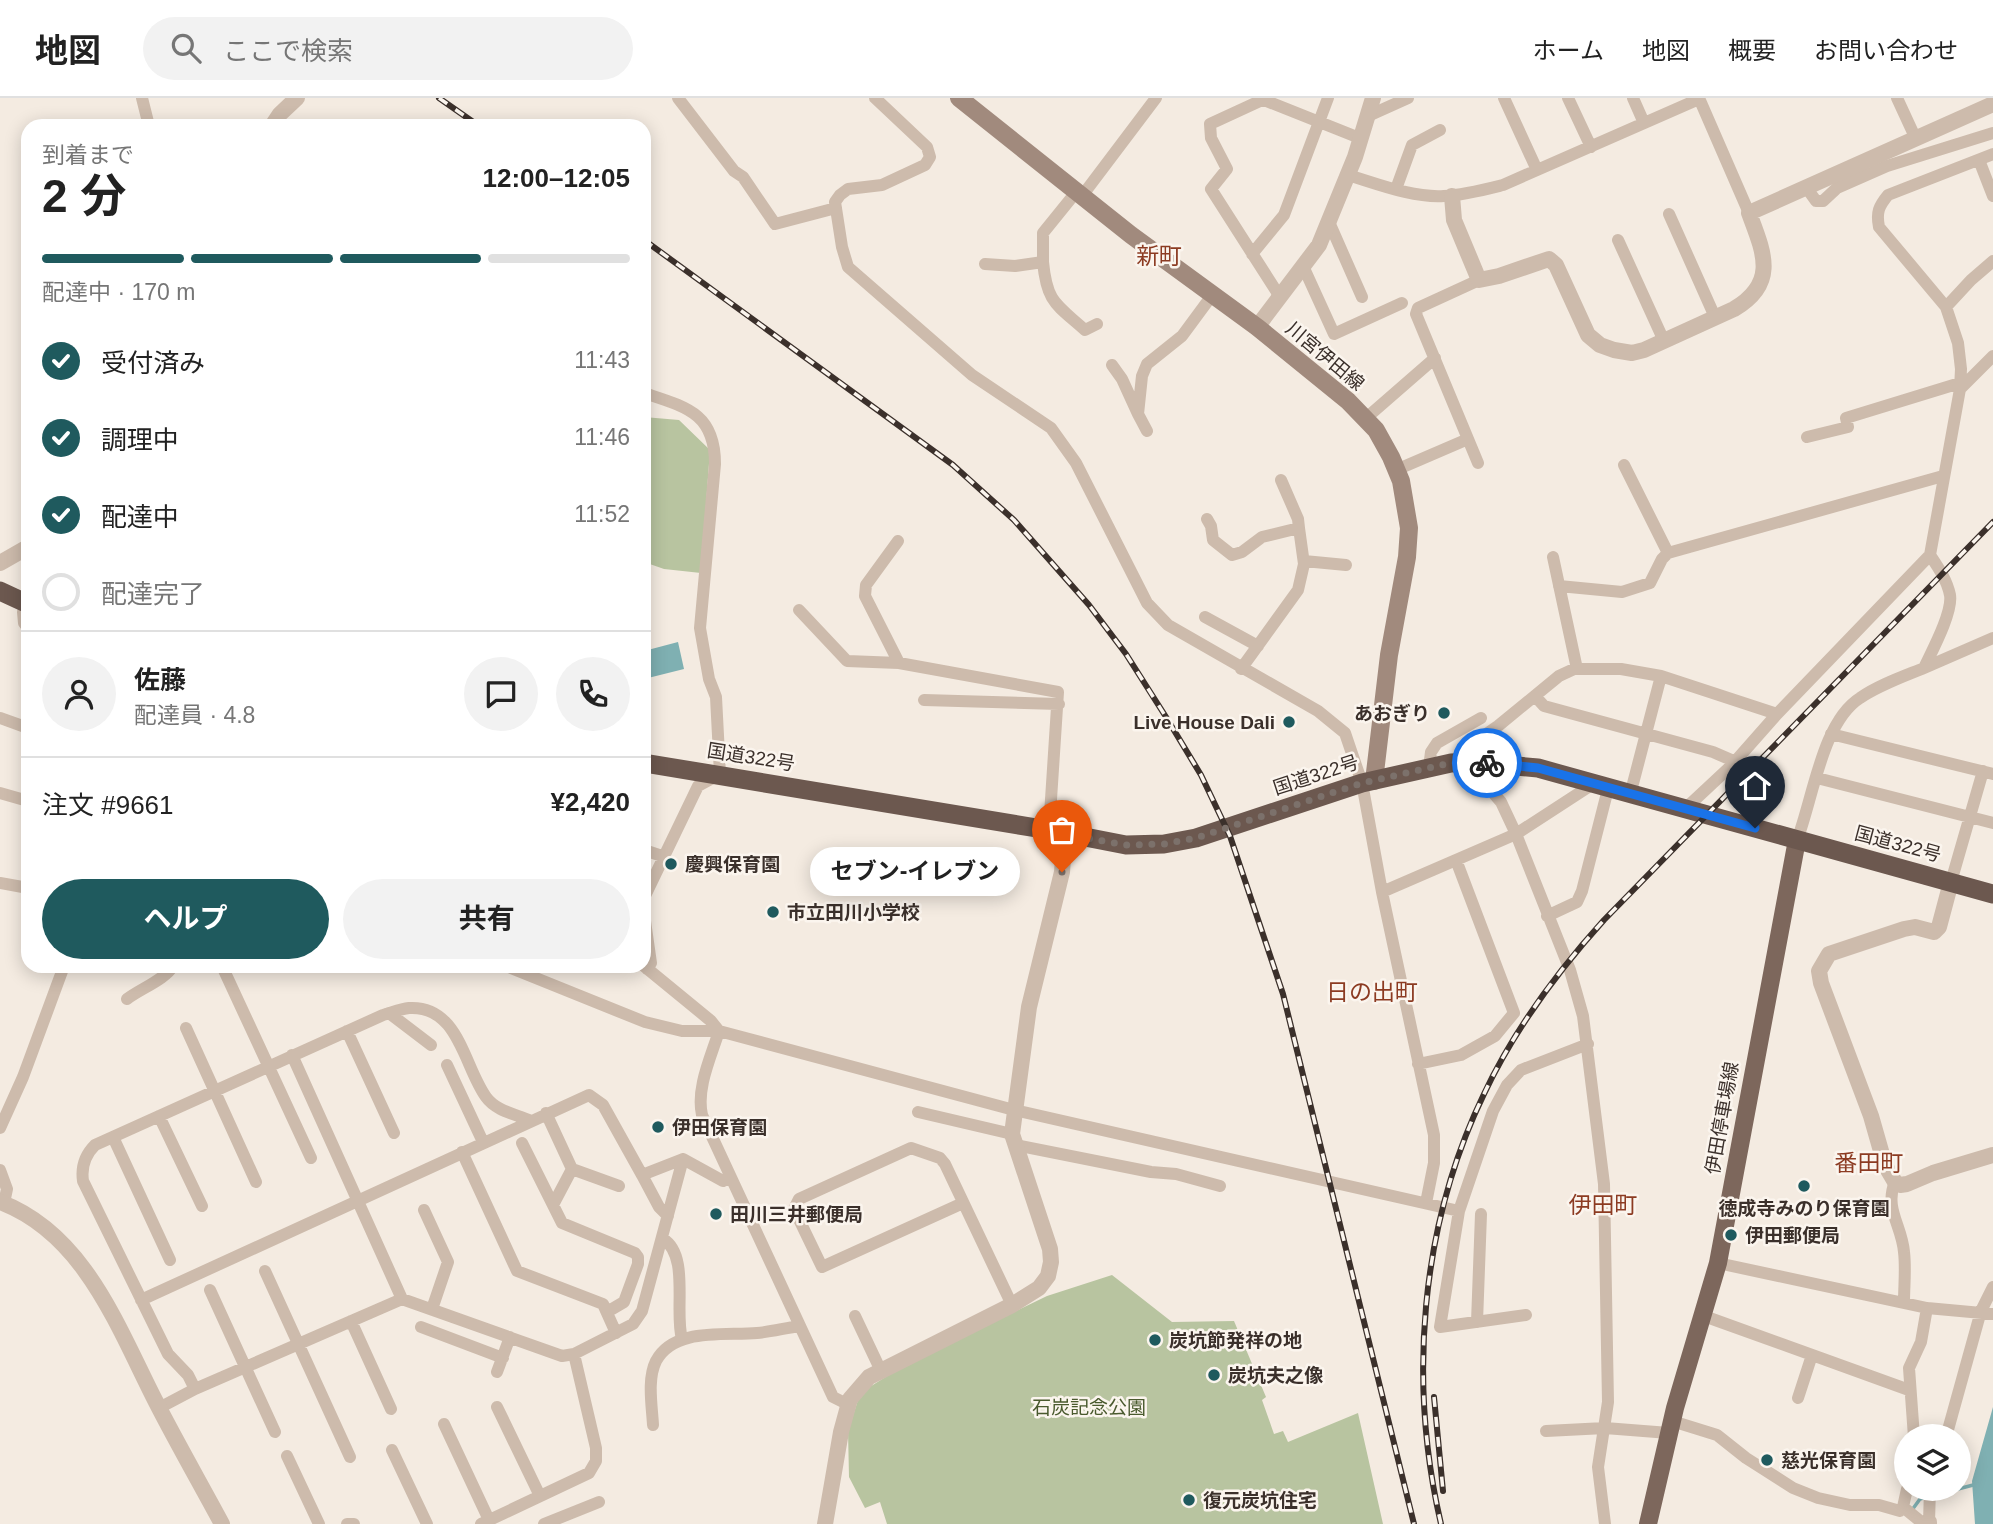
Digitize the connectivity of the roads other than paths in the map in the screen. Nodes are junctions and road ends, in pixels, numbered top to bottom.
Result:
1 (142, 98) edge
2 (297, 98) edge
3 (678, 98) edge
4 (875, 98) edge
5 (959, 98) edge
6 (1156, 98) edge
7 (1328, 98) edge
8 (1373, 98) edge
9 (1408, 98) edge
10 (1504, 98) edge
11 (1568, 98) edge
12 (1633, 98) edge
13 (1897, 98) edge
14 (1261, 99) edge
15 (1699, 99) edge
16 (1993, 104) edge
17 (1368, 116) junction
18 (147, 119) edge
19 (277, 119) edge
20 (1320, 123) junction
21 (1644, 123) junction
22 (1440, 131) dead end
23 (1993, 133) edge
24 (1915, 138) junction
25 (1362, 139) junction
26 (1591, 146) junction
27 (1993, 154) edge
28 (1979, 160) junction
29 (1537, 170) junction
30 (1348, 175) junction
31 (1806, 187) junction
32 (1396, 189) junction
33 (1079, 194) junction
34 (1452, 195) junction
35 (1993, 196) edge
36 (836, 208) junction
37 (1749, 213) junction
38 (1669, 214) dead end
39 (1329, 222) junction
40 (1618, 240) dead end
41 (1252, 254) junction
42 (1993, 261) edge
43 (1043, 262) junction
44 (985, 264) dead end
45 (1303, 266) junction
46 (1479, 281) junction
47 (1213, 294) junction
48 (1279, 297) junction
49 (1362, 297) dead end
50 (1402, 303) dead end
51 (1946, 307) junction
52 (1715, 317) junction
53 (1097, 324) dead end
54 (1257, 327) junction
55 (1664, 341) junction
56 (1435, 358) junction
57 (1991, 363) edge
58 (1112, 365) dead end
59 (1960, 386) junction
60 (651, 396) edge
61 (1138, 414) junction
62 (1365, 419) junction
63 (1147, 431) dead end
64 (1807, 437) dead end
65 (1468, 439) junction
66 (1478, 463) dead end
67 (1625, 465) dead end
68 (1396, 470) junction
69 (1943, 476) junction
70 (1281, 480) dead end
71 (1207, 519) dead end
72 (1299, 528) junction
73 (898, 541) dead end
74 (21, 551) edge
75 (1668, 553) junction
76 (1930, 555) junction
77 (1553, 557) dead end
78 (1304, 561) junction
79 (0, 563) edge
80 (1346, 565) dead end
81 (1559, 586) junction
82 (0, 591) edge
83 (21, 605) edge
84 (799, 610) dead end
85 (1205, 617) dead end
86 (1993, 638) edge
87 (1258, 646) junction
88 (899, 663) junction
89 (1241, 668) junction
90 (1924, 668) junction
91 (1577, 669) junction
92 (1661, 676) junction
93 (1535, 696) junction
94 (924, 700) dead end
95 (1059, 704) junction
96 (1777, 714) junction
97 (0, 718) edge
98 (1481, 719) dead end
99 (21, 726) edge
100 (1646, 733) junction
101 (1830, 734) junction
102 (1467, 762) junction
103 (1736, 762) junction
104 (651, 764) edge
105 (1429, 768) junction
106 (1988, 772) edge
107 (719, 774) junction
108 (1817, 778) junction
109 (1368, 782) junction
110 (1600, 786) junction
111 (0, 793) edge
112 (1630, 795) junction
113 (21, 799) edge
114 (1686, 808) junction
115 (1970, 817) junction
116 (1993, 823) edge
117 (1057, 832) junction
118 (1516, 834) junction
119 (1797, 840) junction
120 (651, 852) edge
121 (665, 857) junction
122 (1455, 860) junction
123 (1951, 882) junction
124 (0, 883) edge
125 (651, 884) edge
126 (21, 887) edge
127 (1382, 892) junction
128 (1993, 894) edge
129 (1548, 916) junction
130 (61, 973) edge
131 (170, 973) edge
132 (225, 973) edge
133 (523, 973) edge
134 (651, 973) edge
135 (127, 999) dead end
136 (389, 1013) junction
137 (186, 1028) dead end
138 (347, 1031) junction
139 (719, 1031) junction
140 (1588, 1044) junction
141 (431, 1045) dead end
142 (292, 1055) junction
143 (1418, 1064) junction
144 (447, 1065) dead end
145 (268, 1066) junction
146 (214, 1090) junction
147 (1014, 1110) junction
148 (918, 1112) dead end
149 (546, 1113) junction
150 (159, 1116) junction
151 (529, 1121) junction
152 (0, 1128) edge
153 (394, 1133) dead end
154 (113, 1137) junction
155 (1014, 1140) junction
156 (483, 1142) junction
157 (522, 1143) dead end
158 (462, 1152) junction
159 (1993, 1155) edge
160 (311, 1158) dead end
161 (683, 1159) junction
162 (572, 1169) junction
163 (0, 1170) edge
164 (642, 1175) junction
165 (730, 1177) junction
166 (256, 1182) dead end
167 (1895, 1182) junction
168 (620, 1186) dead end
169 (1220, 1186) dead end
170 (2, 1202) edge
171 (358, 1202) junction
172 (964, 1203) junction
173 (1426, 1203) junction
174 (552, 1205) junction
175 (202, 1206) dead end
176 (424, 1210) dead end
177 (1460, 1210) junction
178 (1481, 1214) dead end
179 (668, 1216) junction
180 (663, 1238) junction
181 (170, 1260) dead end
182 (1718, 1263) junction
183 (265, 1271) dead end
184 (1993, 1287) edge
185 (210, 1290) dead end
186 (401, 1299) junction
187 (141, 1300) junction
188 (1904, 1303) junction
189 (1012, 1306) junction
190 (1927, 1308) junction
191 (432, 1309) junction
192 (607, 1312) junction
193 (1988, 1312) edge
194 (1526, 1315) dead end
195 (855, 1316) dead end
196 (1704, 1316) junction
197 (351, 1321) junction
198 (1477, 1322) junction
199 (800, 1326) junction
200 (421, 1327) dead end
201 (616, 1332) junction
202 (510, 1337) junction
203 (682, 1339) junction
204 (298, 1344) junction
205 (573, 1354) junction
206 (1812, 1355) junction
207 (503, 1358) junction
208 (245, 1367) junction
209 (881, 1371) junction
210 (497, 1372) dead end
211 (195, 1389) junction
212 (1909, 1390) junction
213 (1798, 1398) dead end
214 (849, 1405) junction
215 (498, 1407) dead end
216 (159, 1408) junction
217 (391, 1409) dead end
218 (444, 1424) dead end
219 (1913, 1424) edge
220 (1950, 1424) edge
221 (653, 1425) dead end
222 (1671, 1427) junction
223 (1605, 1428) junction
224 (1546, 1431) dead end
225 (275, 1432) dead end
226 (392, 1450) dead end
227 (287, 1457) dead end
228 (350, 1457) dead end
229 (540, 1496) junction
230 (1905, 1501) edge
231 (1927, 1501) edge
232 (599, 1502) dead end
233 (1904, 1508) junction
234 (485, 1522) edge
235 (1922, 1522) edge
236 (222, 1524) edge
237 (318, 1524) edge
238 (347, 1524) edge
239 (354, 1524) edge
240 (427, 1524) edge
241 (544, 1524) edge
242 (825, 1524) edge
243 (1605, 1524) edge
244 (1648, 1524) edge

1 - 18 street
2 - 19 street
3 - 36 street
4 - 36 street
5 - 33 main road, 川宮伊田線
6 - 33 street
7 - 20 street
8 - 17 street
9 - 17 street
10 - 29 street
11 - 26 street
12 - 21 street
13 - 24 street
14 - 20 street
14 - 41 street
15 - 21 street
15 - 37 street
16 - 24 street
17 - 25 street
20 - 25 street
20 - 41 street
21 - 26 street
22 - 32 street
23 - 31 street
24 - 31 street
25 - 30 street
26 - 29 street
27 - 28 street
28 - 35 street
28 - 51 street
29 - 34 street
30 - 32 street
30 - 39 street
31 - 37 street
32 - 34 street
33 - 43 street
33 - 47 main road, 川宮伊田線
34 - 46 street
36 - 89 street
37 - 52 street
38 - 52 street
39 - 45 street
39 - 49 street
40 - 55 street
41 - 48 street
42 - 51 street
43 - 44 street
43 - 53 street
45 - 48 street
45 - 50 street
46 - 55 street
46 - 56 street
47 - 54 main road, 川宮伊田線
47 - 61 street
48 - 54 street
51 - 59 street
52 - 55 street
54 - 62 main road, 川宮伊田線
56 - 62 street
56 - 65 street
57 - 59 street
58 - 61 street
59 - 64 street
59 - 69 street
60 - 107 street
61 - 63 street
62 - 68 main road, 川宮伊田線
65 - 66 street
65 - 68 street
67 - 75 street
68 - 109 main road, 川宮伊田線
69 - 75 street
69 - 76 street
70 - 72 street
71 - 72 street
72 - 78 street
73 - 88 street
74 - 79 street
75 - 81 street
76 - 90 street
76 - 96 street
77 - 81 street
78 - 80 street
78 - 87 street
81 - 91 street
82 - 83 highway
84 - 88 street
85 - 87 street
86 - 90 street
87 - 89 street
88 - 95 street
89 - 109 street
90 - 101 street
91 - 92 street
91 - 93 street
92 - 96 street
92 - 100 street
93 - 100 street
93 - 102 street
94 - 95 street
95 - 117 street
96 - 103 street
97 - 99 street
98 - 105 street
100 - 103 street
100 - 112 street
101 - 106 street
101 - 108 street
102 - 105 highway, 国道322号
102 - 110 highway, 国道322号
102 - 118 street
103 - 114 street
104 - 107 highway, 国道322号
105 - 109 highway, 国道322号
106 - 115 street
107 - 117 highway, 国道322号
107 - 121 street
108 - 115 street
108 - 119 street
109 - 117 highway, 国道322号
109 - 127 street
110 - 112 highway, 国道322号
110 - 118 street
110 - 129 street
111 - 113 street
112 - 114 highway, 国道322号
114 - 119 highway, 国道322号
115 - 116 street
115 - 123 street
117 - 147 street
118 - 122 street
118 - 129 street
119 - 123 highway, 国道322号
119 - 182 main road, 伊田停車場線
120 - 121 street
121 - 125 street
122 - 127 street
122 - 143 street
123 - 128 highway, 国道322号
123 - 167 street
124 - 126 street
127 - 143 street
129 - 140 street
130 - 152 street
131 - 135 street
132 - 145 street
133 - 139 street
134 - 139 street
136 - 138 street
136 - 141 street
136 - 151 street
137 - 146 street
138 - 142 street
138 - 153 street
139 - 147 street
139 - 165 street
140 - 177 street
140 - 223 street
142 - 145 street
142 - 171 street
143 - 173 street
144 - 156 street
145 - 146 street
145 - 160 street
146 - 150 street
146 - 166 street
147 - 155 street
147 - 173 street
148 - 155 street
149 - 151 street
149 - 162 street
149 - 164 street
150 - 154 street
150 - 175 street
151 - 156 street
154 - 181 street
154 - 187 street
155 - 169 street
155 - 189 street
156 - 158 street
157 - 174 street
158 - 171 street
158 - 192 street
159 - 167 street
161 - 164 street
161 - 165 street
161 - 179 street
162 - 168 street
162 - 174 street
163 - 170 street
164 - 179 street
165 - 199 street
167 - 188 street
170 - 216 street
171 - 186 street
171 - 187 street
172 - 172 street
172 - 189 street
173 - 177 street
174 - 192 street
176 - 191 street
177 - 198 street
178 - 198 street
179 - 180 street
180 - 201 street
180 - 203 street
182 - 188 street
182 - 196 main road, 伊田停車場線
183 - 204 street
184 - 193 street
185 - 208 street
186 - 191 street
186 - 197 street
187 - 211 street
188 - 190 street
189 - 209 street
190 - 193 street
190 - 212 street
191 - 202 street
192 - 201 street
193 - 220 street
194 - 198 street
195 - 209 street
196 - 206 street
196 - 222 main road, 伊田停車場線
197 - 204 street
197 - 217 street
199 - 203 street
199 - 214 street
200 - 207 street
201 - 205 street
202 - 205 street
202 - 207 street
203 - 221 street
204 - 208 street
204 - 228 street
205 - 229 street
206 - 212 street
206 - 213 street
207 - 210 street
208 - 211 street
208 - 225 street
209 - 214 street
211 - 216 street
212 - 219 street
214 - 242 street
215 - 229 street
216 - 236 street
218 - 234 street
222 - 223 street
222 - 233 street
222 - 244 main road, 伊田停車場線
223 - 224 street
223 - 243 street
226 - 240 street
227 - 237 street
229 - 234 street
230 - 233 street
231 - 235 street
232 - 241 street
233 - 235 street
238 - 239 street

